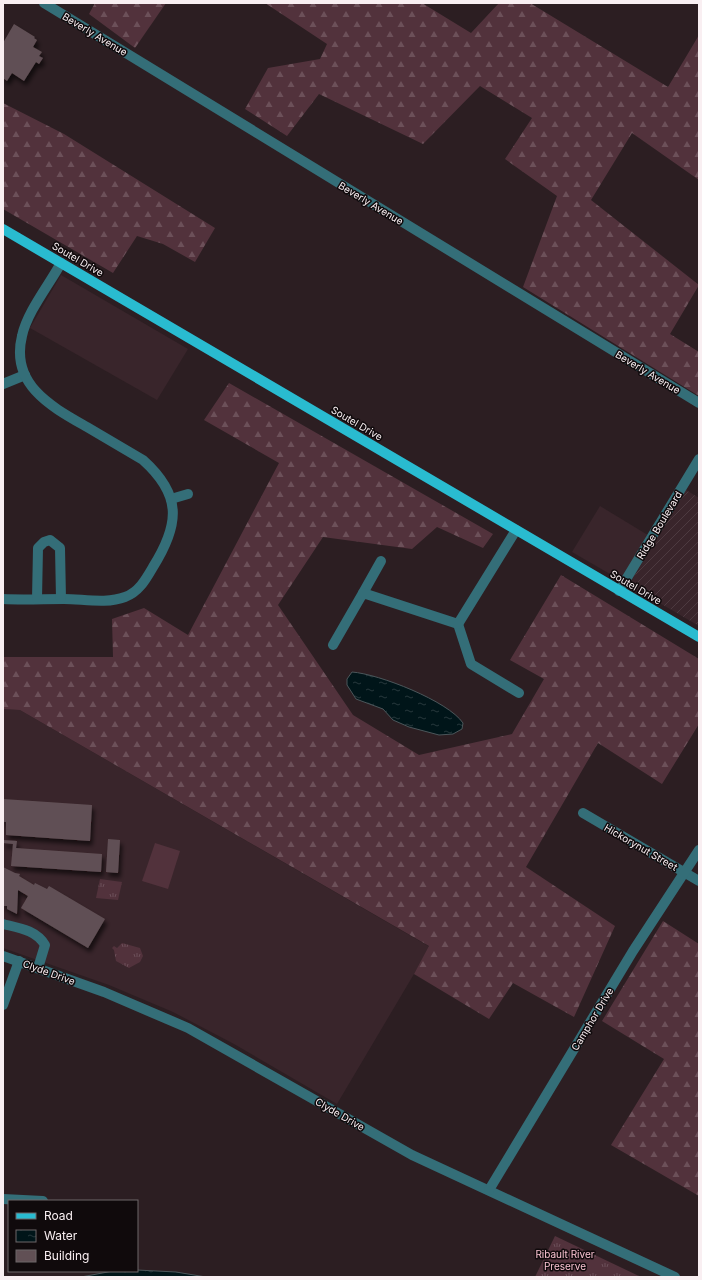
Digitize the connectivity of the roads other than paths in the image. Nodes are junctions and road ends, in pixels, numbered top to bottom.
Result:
1 (44, 3) edge
2 (3, 229) edge
3 (61, 264) junction
4 (25, 375) junction
5 (3, 384) edge
6 (699, 403) edge
7 (699, 459) edge
8 (188, 494) dead end
9 (171, 499) junction
10 (516, 530) junction
11 (381, 561) dead end
12 (619, 591) junction
13 (363, 593) junction
14 (3, 599) edge
15 (37, 599) junction
16 (60, 599) junction
17 (458, 624) junction
18 (699, 637) edge
19 (332, 645) dead end
20 (519, 693) dead end
21 (583, 813) dead end
22 (699, 850) edge
23 (685, 873) junction
24 (699, 881) edge
25 (3, 924) edge
26 (3, 956) edge
27 (19, 961) junction
28 (38, 968) junction
29 (3, 1005) edge
30 (489, 1190) junction
31 (3, 1199) edge
32 (23, 1200) edge
33 (675, 1277) edge

1 - 6 street, Beverly Avenue
2 - 3 main road, Soutel Drive
3 - 4 street
3 - 10 main road, Soutel Drive
4 - 5 street
4 - 9 street
7 - 12 street, Ridge Boulevard
8 - 9 street
9 - 16 street
10 - 12 main road, Soutel Drive
10 - 17 street
11 - 13 street
12 - 18 main road, Soutel Drive
13 - 17 street
13 - 19 street
14 - 15 street
15 - 16 street
15 - 16 street
17 - 20 street
21 - 23 street, Hickorynut Street
22 - 23 street, Camphor Drive
23 - 24 street, Hickorynut Street
23 - 30 street, Camphor Drive
25 - 28 street
26 - 27 street, Clyde Drive
27 - 28 street, Clyde Drive
27 - 29 street
28 - 30 street, Clyde Drive
30 - 33 street, Clyde Drive
31 - 32 street

